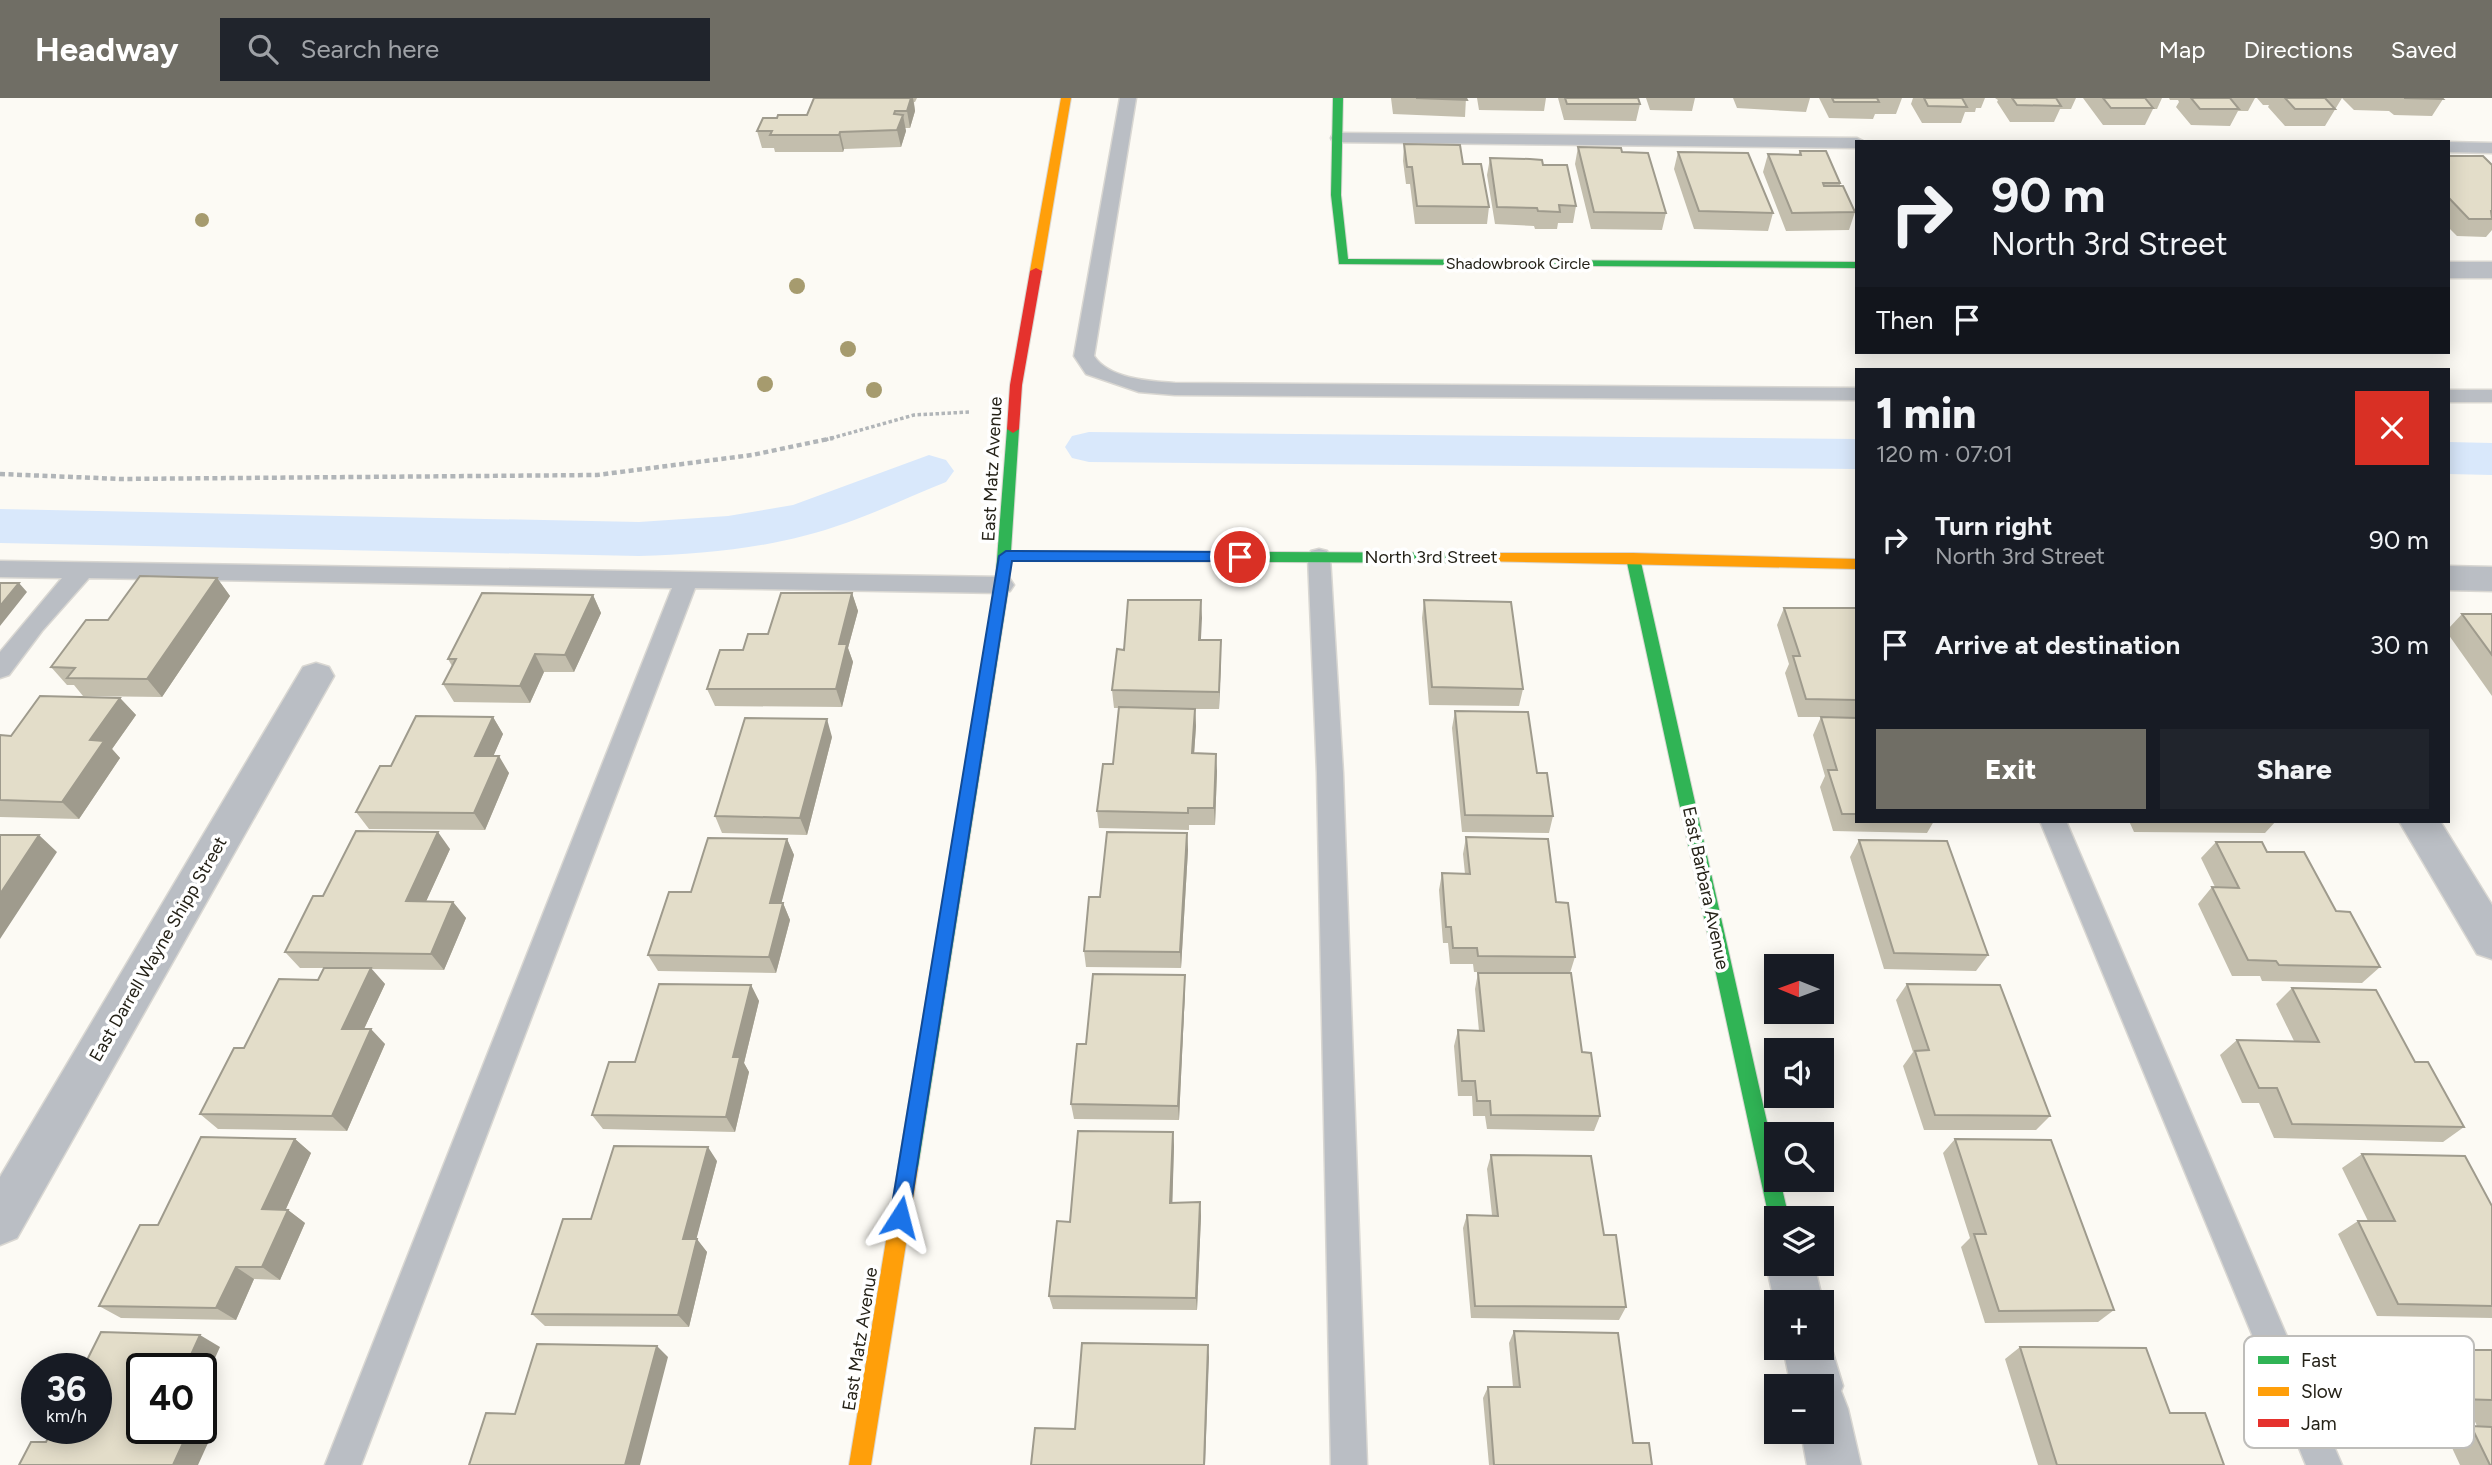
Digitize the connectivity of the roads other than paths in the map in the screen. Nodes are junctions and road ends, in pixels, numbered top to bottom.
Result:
1 (1066, 98) edge
2 (1128, 98) edge
3 (1338, 98) edge
4 (1339, 138) junction
5 (1855, 144) edge
6 (2450, 147) edge
7 (2492, 148) edge
8 (1855, 265) edge
9 (2450, 270) edge
10 (2492, 270) edge
11 (1855, 394) edge
12 (2450, 396) edge
13 (2492, 396) edge
14 (1006, 556) junction
15 (1319, 557) junction
16 (1633, 558) junction
17 (1855, 564) edge
18 (0, 569) edge
19 (81, 572) junction
20 (2450, 578) edge
21 (2492, 579) edge
22 (686, 581) junction
23 (1002, 585) junction
24 (0, 668) edge
25 (316, 676) dead end
26 (2054, 823) edge
27 (2419, 823) edge
28 (2492, 941) edge
29 (1776, 1206) edge
30 (0, 1222) edge
31 (2270, 1336) edge
32 (1830, 1444) edge
33 (2317, 1448) edge
34 (343, 1465) edge
35 (859, 1465) edge
36 (1349, 1465) edge
37 (1834, 1465) edge
38 (2324, 1465) edge

1 - 14 street, East Matz Avenue
2 - 11 lane
3 - 4 street, Shadowbrook Circle
4 - 5 lane
4 - 8 street, Shadowbrook Circle
6 - 7 lane
9 - 10 street
12 - 13 lane
14 - 15 street, North 3rd Street
14 - 23 street, East Matz Avenue
15 - 16 street, North 3rd Street
15 - 36 lane
16 - 17 street, North 3rd Street
16 - 29 street, East Barbara Avenue
18 - 19 lane
19 - 22 lane
19 - 24 lane
20 - 21 street
22 - 23 lane
22 - 34 lane
23 - 35 street, East Matz Avenue
25 - 30 street, East Darrell Wayne Shipp Street
26 - 31 lane
27 - 28 street
32 - 37 street
33 - 38 lane

